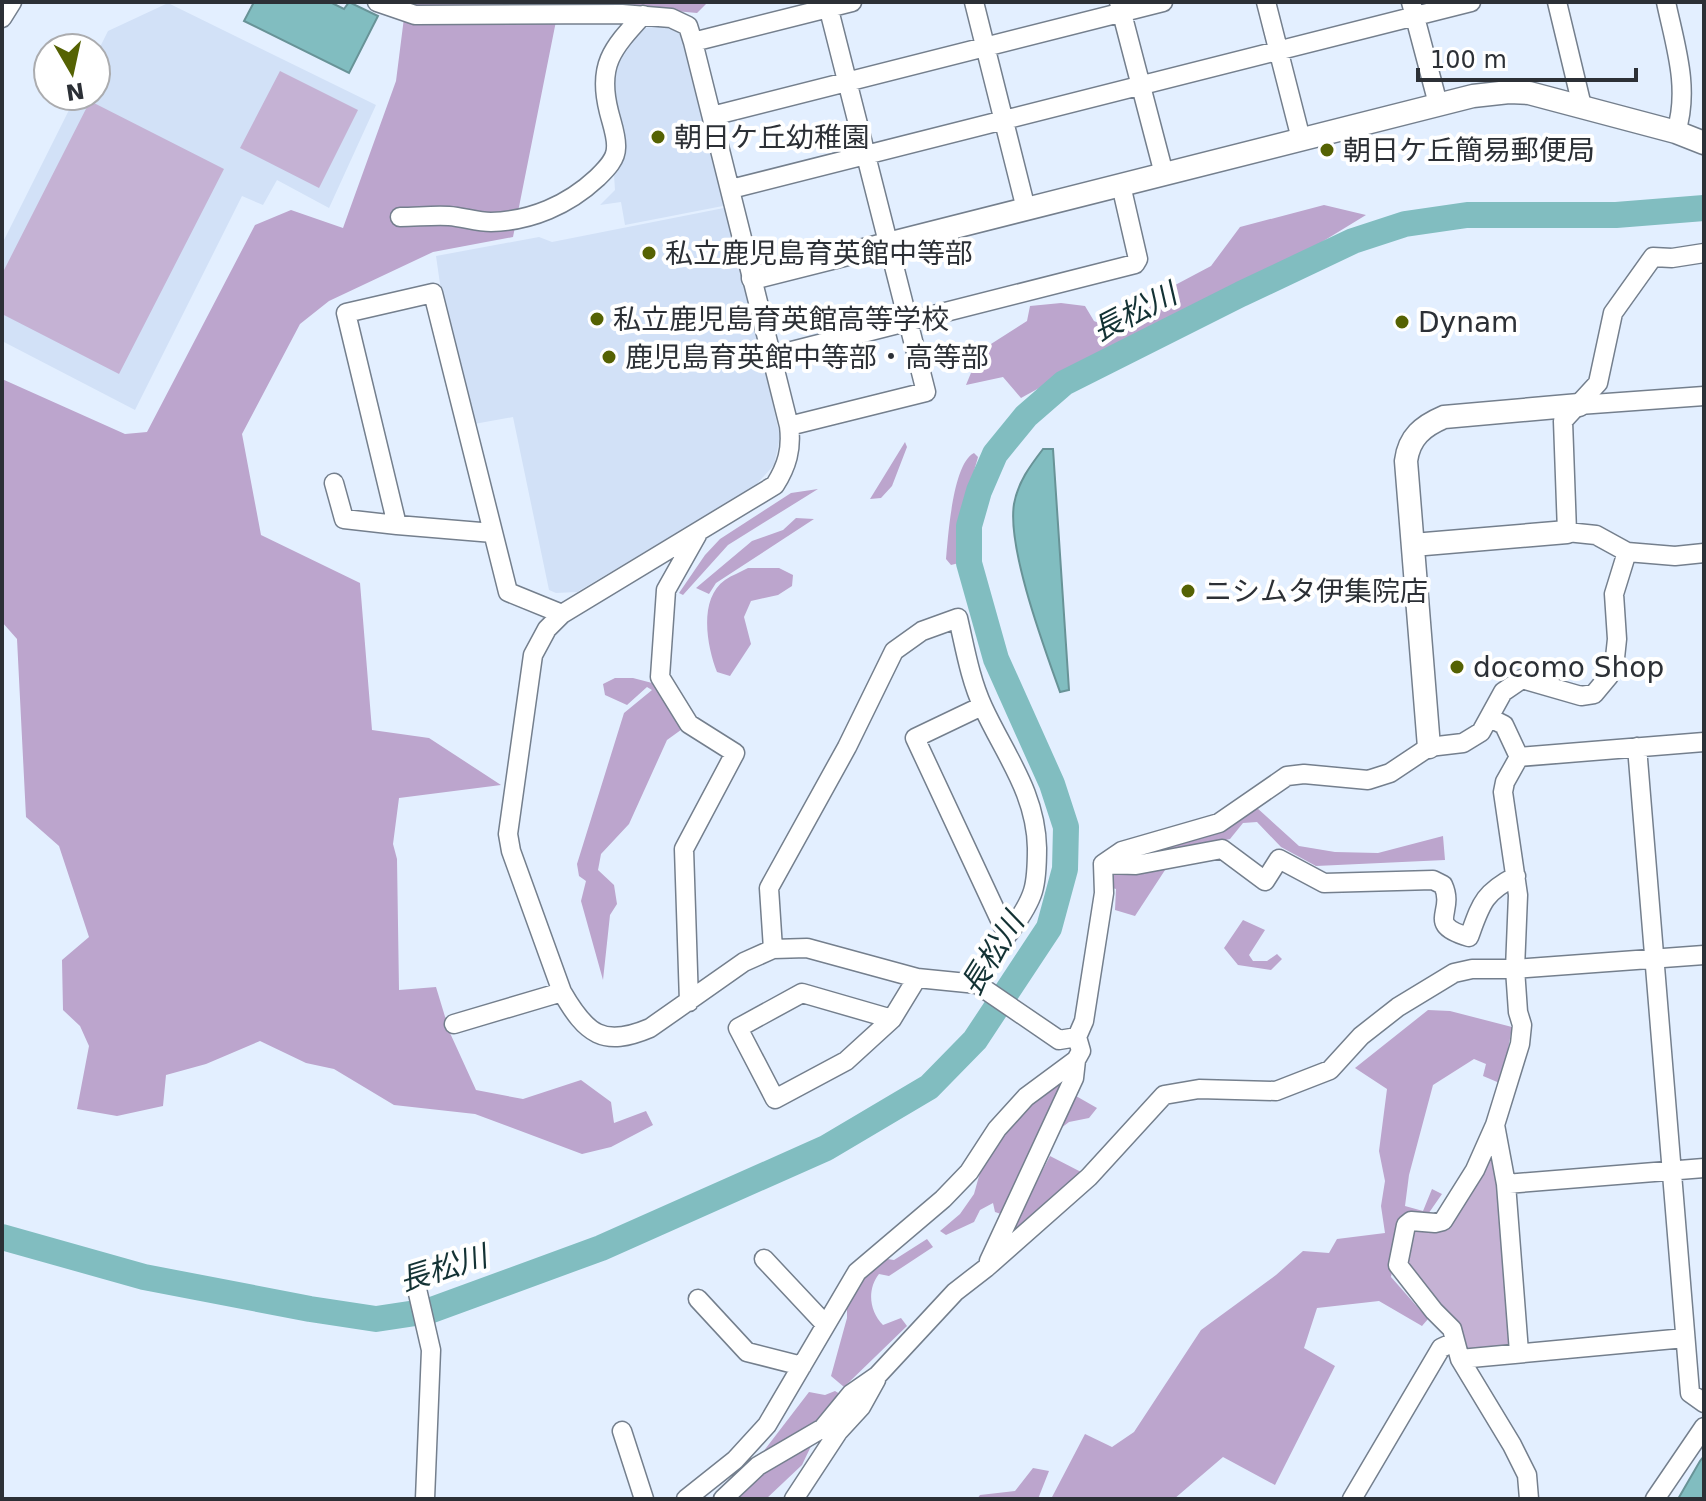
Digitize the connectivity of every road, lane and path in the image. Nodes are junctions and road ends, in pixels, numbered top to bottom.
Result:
1 (12, 2) edge
2 (377, 2) edge
3 (852, 2) edge
4 (974, 2) edge
5 (1163, 2) edge
6 (1266, 2) edge
7 (1471, 2) edge
8 (1557, 2) edge
9 (1666, 2) edge
10 (828, 5) edge
11 (1121, 7) edge
12 (1413, 9) edge
13 (643, 15) junction
14 (2, 18) edge
15 (693, 42) junction
16 (986, 48) junction
17 (1278, 50) junction
18 (848, 82) junction
19 (1141, 85) junction
20 (1438, 104) junction
21 (1582, 106) junction
22 (712, 116) junction
23 (1004, 120) junction
24 (1676, 132) junction
25 (1301, 139) junction
26 (1704, 143) edge
27 (866, 154) junction
28 (1164, 174) junction
29 (1121, 185) junction
30 (731, 189) junction
31 (1026, 209) junction
32 (400, 217) dead end
33 (890, 243) junction
34 (1704, 253) edge
35 (753, 278) junction
36 (908, 321) junction
37 (772, 356) junction
38 (1704, 396) edge
39 (1579, 405) junction
40 (789, 426) junction
41 (334, 483) dead end
42 (397, 525) junction
43 (1567, 532) junction
44 (493, 533) junction
45 (698, 533) junction
46 (1413, 545) junction
47 (1627, 552) junction
48 (1704, 553) edge
49 (562, 614) junction
50 (982, 706) junction
51 (1490, 718) junction
52 (1704, 742) edge
53 (1429, 747) junction
54 (1637, 747) junction
55 (1519, 757) junction
56 (1103, 864) junction
57 (1516, 876) junction
58 (1007, 935) junction
59 (773, 949) junction
60 (1704, 955) edge
61 (1655, 959) junction
62 (1515, 969) junction
63 (917, 978) junction
64 (974, 982) junction
65 (562, 992) junction
66 (689, 1002) junction
67 (892, 1019) junction
68 (454, 1024) dead end
69 (1077, 1037) junction
70 (1076, 1060) junction
71 (1495, 1125) junction
72 (1704, 1168) edge
73 (1672, 1171) junction
74 (1506, 1184) junction
75 (764, 1259) dead end
76 (986, 1268) junction
77 (418, 1294) dead end
78 (698, 1299) dead end
79 (825, 1324) junction
80 (1685, 1338) junction
81 (1457, 1350) junction
82 (1519, 1352) junction
83 (802, 1366) junction
84 (877, 1376) junction
85 (1704, 1403) edge
86 (1704, 1427) edge
87 (622, 1431) dead end
88 (425, 1499) edge
89 (644, 1499) edge
90 (686, 1499) edge
91 (723, 1499) edge
92 (794, 1499) edge
93 (1352, 1499) edge
94 (1529, 1499) edge
95 (1655, 1499) edge

1 - 14 street
2 - 13 street
3 - 10 street
4 - 16 street
5 - 11 street
6 - 17 street
7 - 12 street
8 - 21 street
9 - 24 street
10 - 15 street
10 - 18 street
11 - 16 street
11 - 19 street
12 - 17 street
12 - 20 street
13 - 15 street
13 - 32 street
15 - 22 street
16 - 18 street
16 - 23 street
17 - 19 street
17 - 25 street
18 - 22 street
18 - 27 street
19 - 23 street
19 - 28 street
20 - 21 street
20 - 25 street
21 - 24 street
22 - 30 street
23 - 27 street
23 - 31 street
24 - 26 street
25 - 28 street
27 - 30 street
27 - 33 street
28 - 29 street
29 - 31 street
29 - 36 street
30 - 35 street
31 - 33 street
33 - 35 street
33 - 36 street
34 - 39 street
35 - 37 street
36 - 37 street
36 - 40 street
37 - 40 street
38 - 39 street
39 - 43 street
39 - 46 street
40 - 45 street
41 - 42 street
42 - 44 street
42 - 44 street
43 - 46 street
43 - 47 street
44 - 49 street
45 - 49 street
45 - 66 street
46 - 53 street
47 - 48 street
47 - 51 street
49 - 65 street
50 - 58 street
50 - 58 street
50 - 59 street
51 - 53 street
51 - 55 street
52 - 54 street
53 - 56 street
54 - 55 street
54 - 61 street
55 - 57 street
56 - 57 street
56 - 69 street
57 - 62 street
58 - 64 street
59 - 63 street
59 - 66 street
60 - 61 street
61 - 62 street
61 - 73 street
62 - 71 street
62 - 76 street
63 - 64 street
63 - 67 street
64 - 69 street
65 - 66 street
65 - 68 street
67 - 67 street
69 - 70 street
70 - 76 street
70 - 79 street
71 - 74 street
71 - 81 street
72 - 73 street
73 - 74 street
73 - 80 street
74 - 82 street
75 - 79 street
76 - 84 street
77 - 88 street
78 - 83 street
79 - 83 street
80 - 82 street
80 - 85 street
81 - 82 street
81 - 93 street
81 - 94 street
83 - 90 street
84 - 91 street
84 - 92 street
86 - 95 street
87 - 89 street

